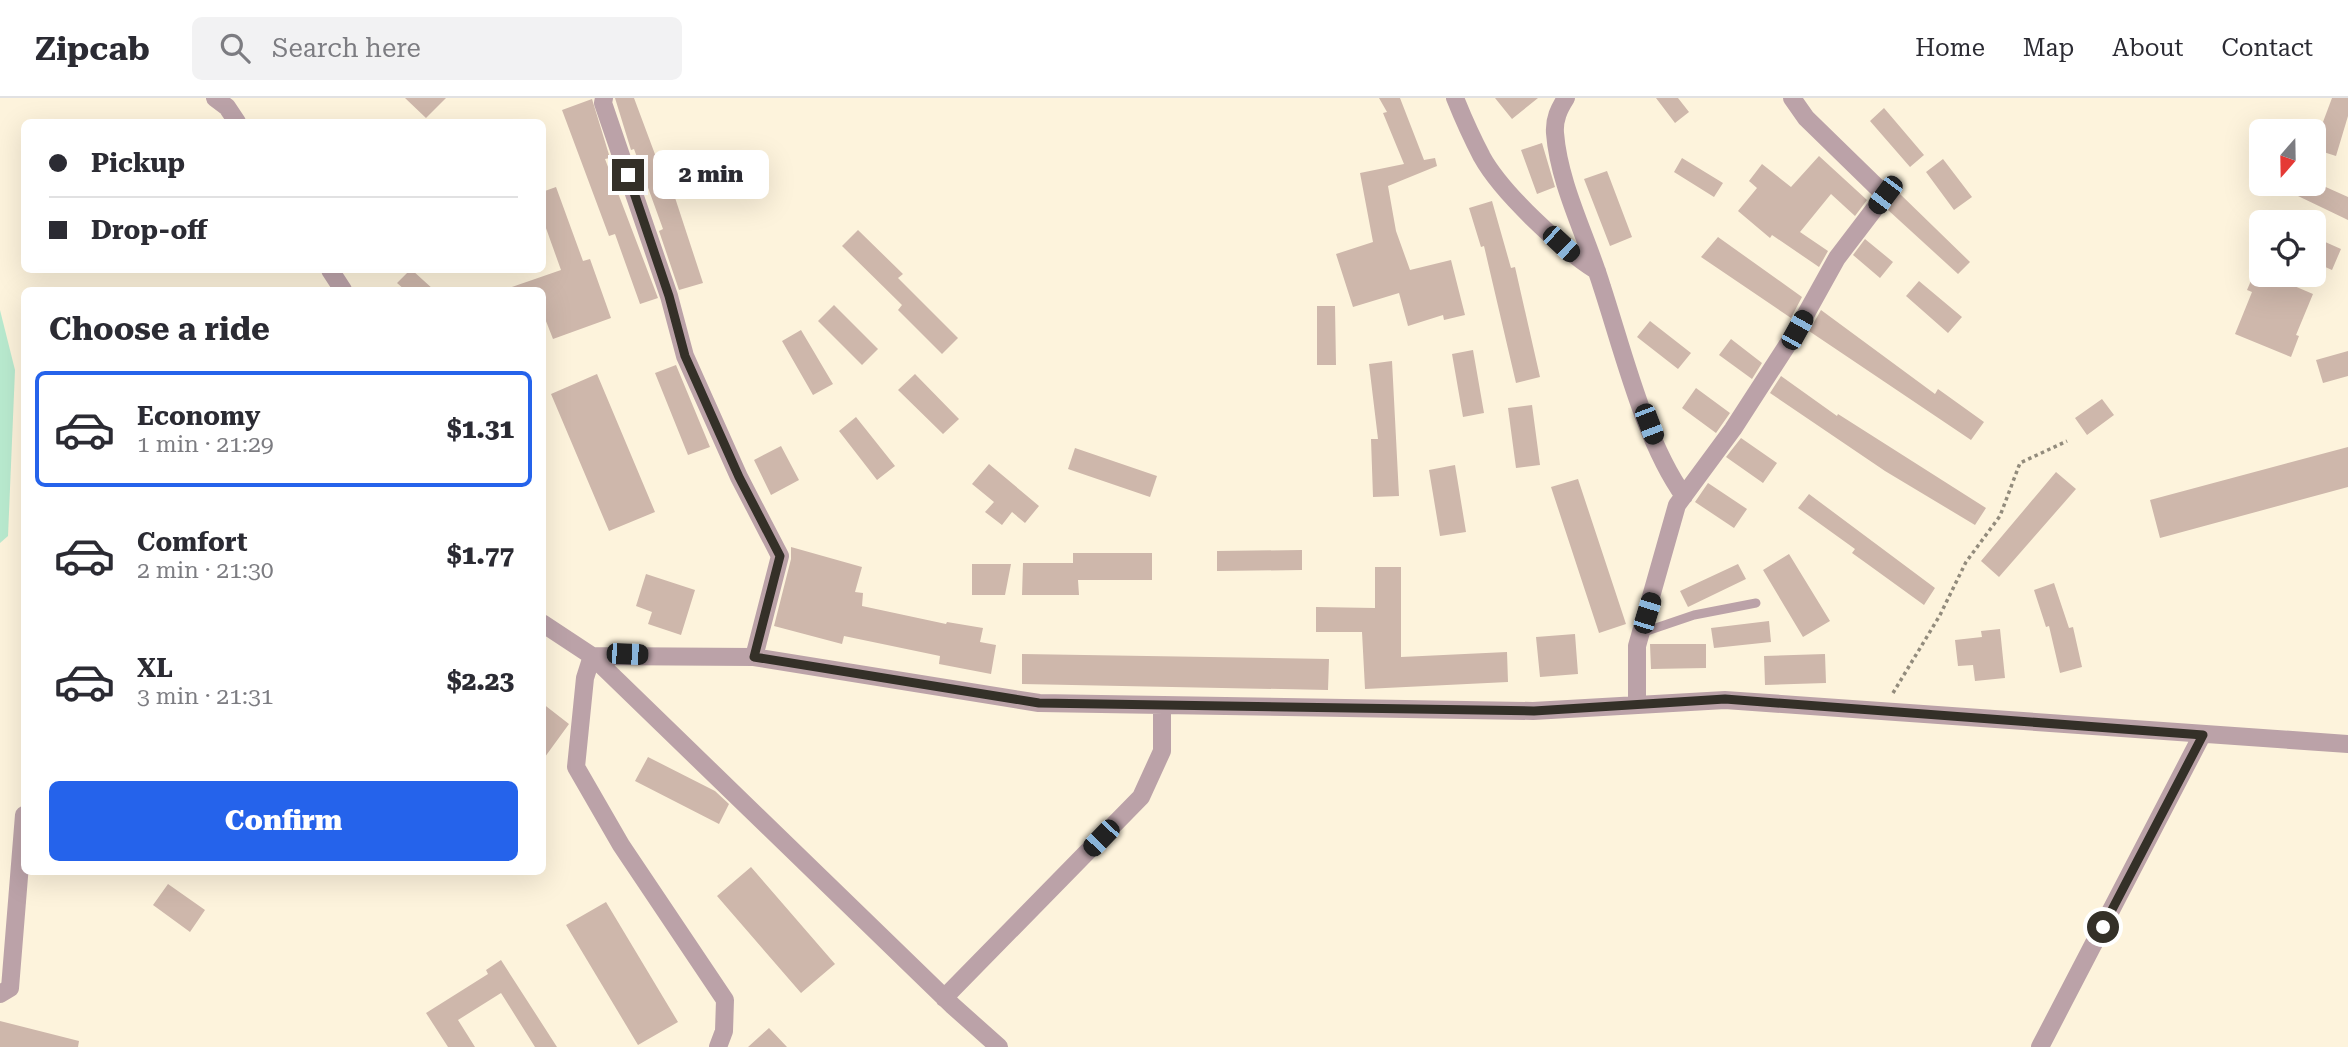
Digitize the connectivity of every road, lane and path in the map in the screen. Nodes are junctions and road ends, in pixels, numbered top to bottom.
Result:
1 (215, 98) edge
2 (604, 98) edge
3 (1455, 98) edge
4 (1566, 98) edge
5 (1792, 98) edge
6 (235, 119) edge
7 (1597, 271) junction
8 (2067, 441) dead end
9 (1684, 496) junction
10 (1756, 603) dead end
11 (546, 629) edge
12 (1641, 633) junction
13 (592, 656) junction
14 (754, 657) junction
15 (1163, 705) junction
16 (1637, 705) junction
17 (1886, 711) junction
18 (2203, 735) junction
19 (2348, 744) edge
20 (21, 852) edge
21 (0, 994) edge
22 (944, 998) junction
23 (718, 1047) edge
24 (999, 1047) edge
25 (2040, 1047) edge

1 - 6 street
2 - 14 street
3 - 7 street
4 - 7 street
5 - 9 street
7 - 9 street
8 - 17 path
9 - 12 street
10 - 12 lane
11 - 13 street
12 - 16 street
13 - 14 street
13 - 22 street
13 - 23 street
14 - 15 street
15 - 16 street
15 - 22 street
16 - 17 street
17 - 18 street
18 - 19 street
18 - 25 street
20 - 21 street
22 - 24 street

